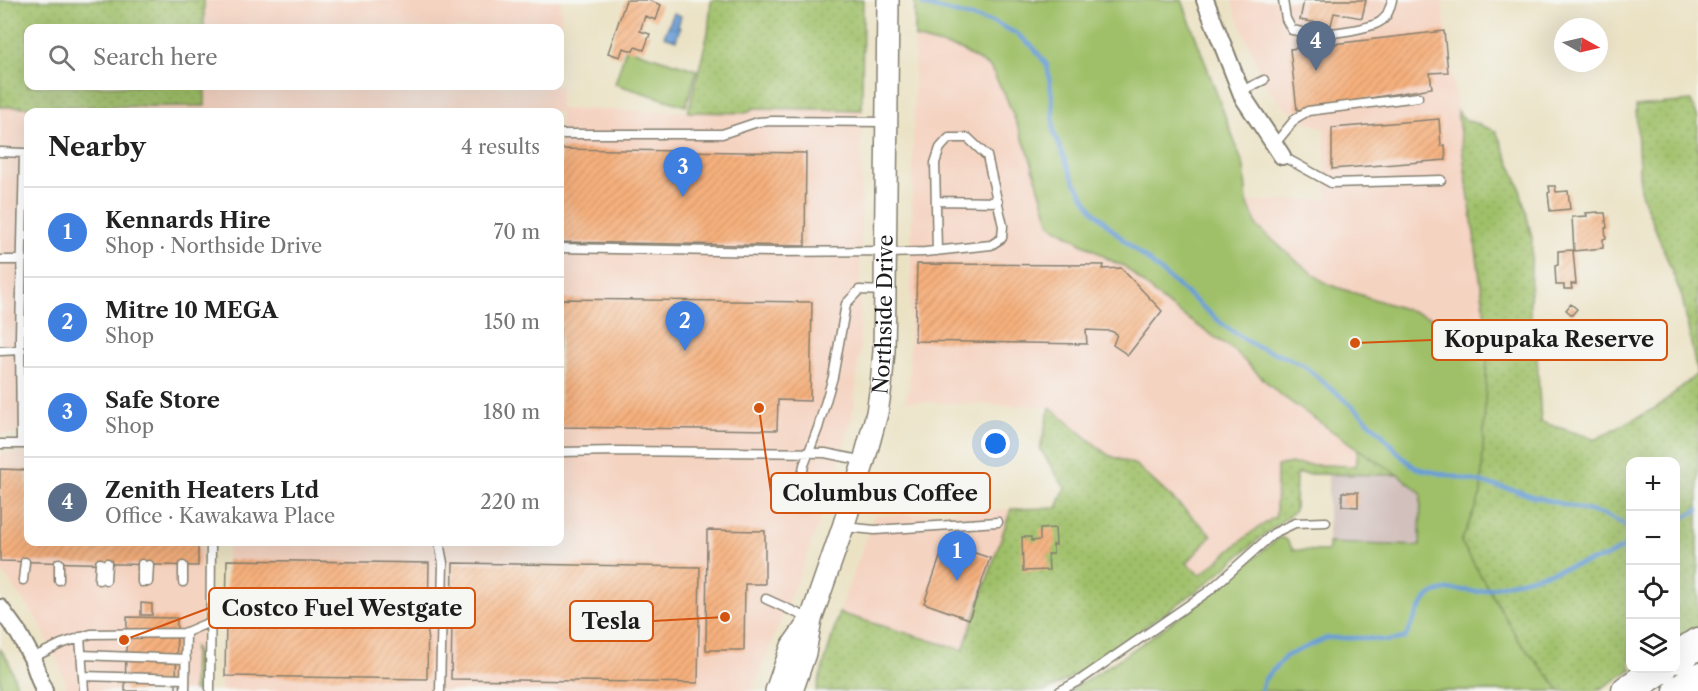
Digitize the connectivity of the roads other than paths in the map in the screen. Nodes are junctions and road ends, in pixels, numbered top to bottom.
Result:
1 (888, 0) edge
2 (1205, 0) edge
3 (1284, 0) edge
4 (1392, 0) edge
5 (1264, 80) dead end
6 (1241, 91) junction
7 (1418, 97) dead end
8 (886, 122) junction
9 (564, 134) edge
10 (1278, 150) junction
11 (0, 152) edge
12 (1441, 180) dead end
13 (936, 201) junction
14 (998, 202) junction
15 (564, 248) edge
16 (937, 250) junction
17 (885, 252) junction
18 (0, 260) edge
19 (22, 260) junction
20 (885, 291) junction
21 (21, 350) junction
22 (0, 351) edge
23 (24, 420) edge
24 (0, 444) edge
25 (24, 444) edge
26 (564, 452) edge
27 (810, 453) junction
28 (864, 461) junction
29 (792, 484) dead end
30 (998, 522) dead end
31 (1326, 522) dead end
32 (843, 527) junction
33 (211, 546) edge
34 (440, 546) edge
35 (24, 562) dead end
36 (62, 563) dead end
37 (103, 563) dead end
38 (146, 565) dead end
39 (183, 566) dead end
40 (23, 580) dead end
41 (61, 580) dead end
42 (103, 580) dead end
43 (145, 582) dead end
44 (183, 582) dead end
45 (766, 599) dead end
46 (0, 608) edge
47 (811, 619) junction
48 (210, 622) junction
49 (186, 632) junction
50 (80, 637) junction
51 (1698, 643) edge
52 (81, 655) junction
53 (1680, 655) edge
54 (32, 658) junction
55 (186, 659) junction
56 (1654, 673) edge
57 (83, 676) junction
58 (1698, 678) edge
59 (185, 679) junction
60 (44, 691) edge
61 (84, 691) edge
62 (186, 691) edge
63 (210, 691) edge
64 (440, 691) edge
65 (776, 691) edge
66 (792, 691) edge
67 (1060, 691) edge
68 (1627, 691) edge
69 (1678, 691) edge

1 - 8 street, Northside Drive
2 - 6 street
3 - 4 lane
5 - 6 lane
6 - 10 street
7 - 10 lane
8 - 9 lane
8 - 17 street, Northside Drive
10 - 12 lane
11 - 19 lane
13 - 14 lane
13 - 14 lane
13 - 16 lane
14 - 16 lane
15 - 17 lane
16 - 17 lane
17 - 20 street, Northside Drive
18 - 19 lane
19 - 21 lane
20 - 27 lane
20 - 28 street, Northside Drive
21 - 22 lane
21 - 23 lane
24 - 25 lane
26 - 27 lane
27 - 28 lane
27 - 29 lane
28 - 32 street, Northside Drive
30 - 32 lane
31 - 67 lane
32 - 47 street, Northside Drive
33 - 48 lane
34 - 64 lane
35 - 40 lane
36 - 41 lane
37 - 42 lane
38 - 43 lane
39 - 44 lane
45 - 47 lane
46 - 54 street
47 - 65 street, Northside Drive
47 - 66 street, Northside Drive
48 - 49 lane
48 - 63 lane
49 - 50 lane
49 - 55 lane
50 - 52 lane
50 - 54 lane
51 - 53 highway
52 - 55 lane
52 - 57 lane
54 - 60 street
55 - 59 lane
56 - 68 highway
57 - 59 lane
57 - 61 lane
58 - 69 highway
59 - 62 lane

